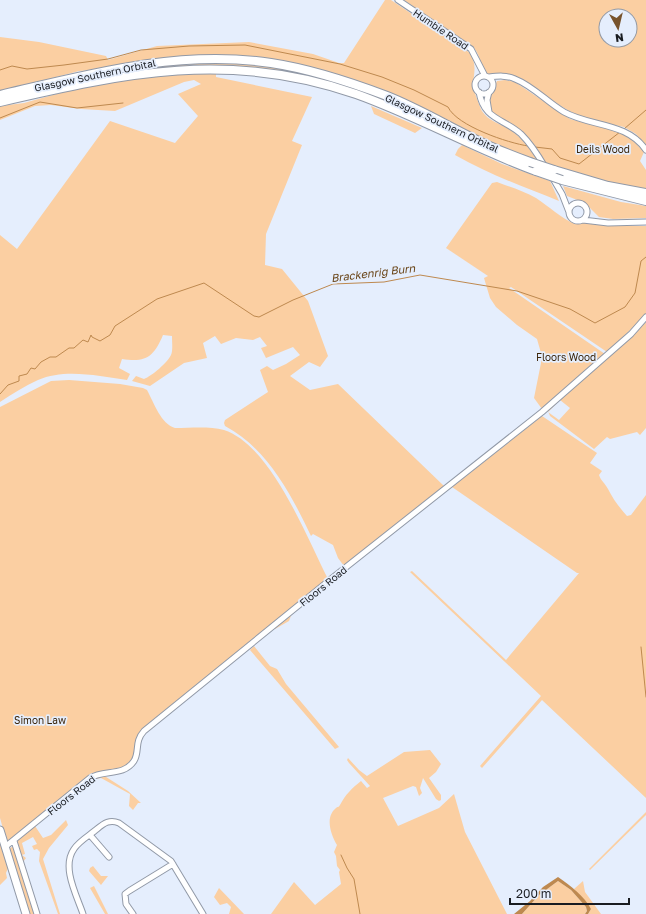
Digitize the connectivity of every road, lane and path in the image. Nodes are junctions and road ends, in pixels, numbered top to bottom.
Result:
1 (398, 0) edge
2 (478, 63) junction
3 (486, 77) junction
4 (511, 78) junction
5 (478, 79) junction
6 (492, 84) junction
7 (479, 92) junction
8 (489, 92) junction
9 (0, 96) edge
10 (0, 102) edge
11 (490, 114) junction
12 (646, 150) edge
13 (646, 193) edge
14 (562, 194) junction
15 (646, 201) edge
16 (579, 203) junction
17 (587, 210) junction
18 (569, 212) junction
19 (583, 220) junction
20 (600, 222) junction
21 (646, 222) edge
22 (646, 317) edge
23 (0, 830) edge
24 (90, 835) junction
25 (14, 840) junction
26 (5, 847) junction
27 (109, 857) dead end
28 (173, 864) junction
29 (26, 914) edge
30 (37, 914) edge
31 (83, 914) edge
32 (133, 914) edge
33 (203, 914) edge

1 - 2 street, Humbie Road
2 - 3 street, Humbie Road
2 - 5 street
3 - 4 street
3 - 5 street
3 - 6 street, Humbie Road
4 - 6 street
4 - 12 street
5 - 7 street
6 - 8 street
7 - 8 street
7 - 11 street
8 - 11 street
9 - 13 highway, Glasgow Southern Orbital, bridge
10 - 15 highway, Glasgow Southern Orbital, bridge
11 - 14 street
14 - 16 street
14 - 18 street
16 - 17 street
16 - 18 street
17 - 19 street
17 - 20 street
18 - 19 street
19 - 20 street
20 - 21 street
22 - 25 street, Floors Road
23 - 26 main road
24 - 27 street
24 - 28 street
24 - 31 street
25 - 26 street, Floors Road
25 - 30 street
26 - 29 main road
28 - 32 street
28 - 33 street

